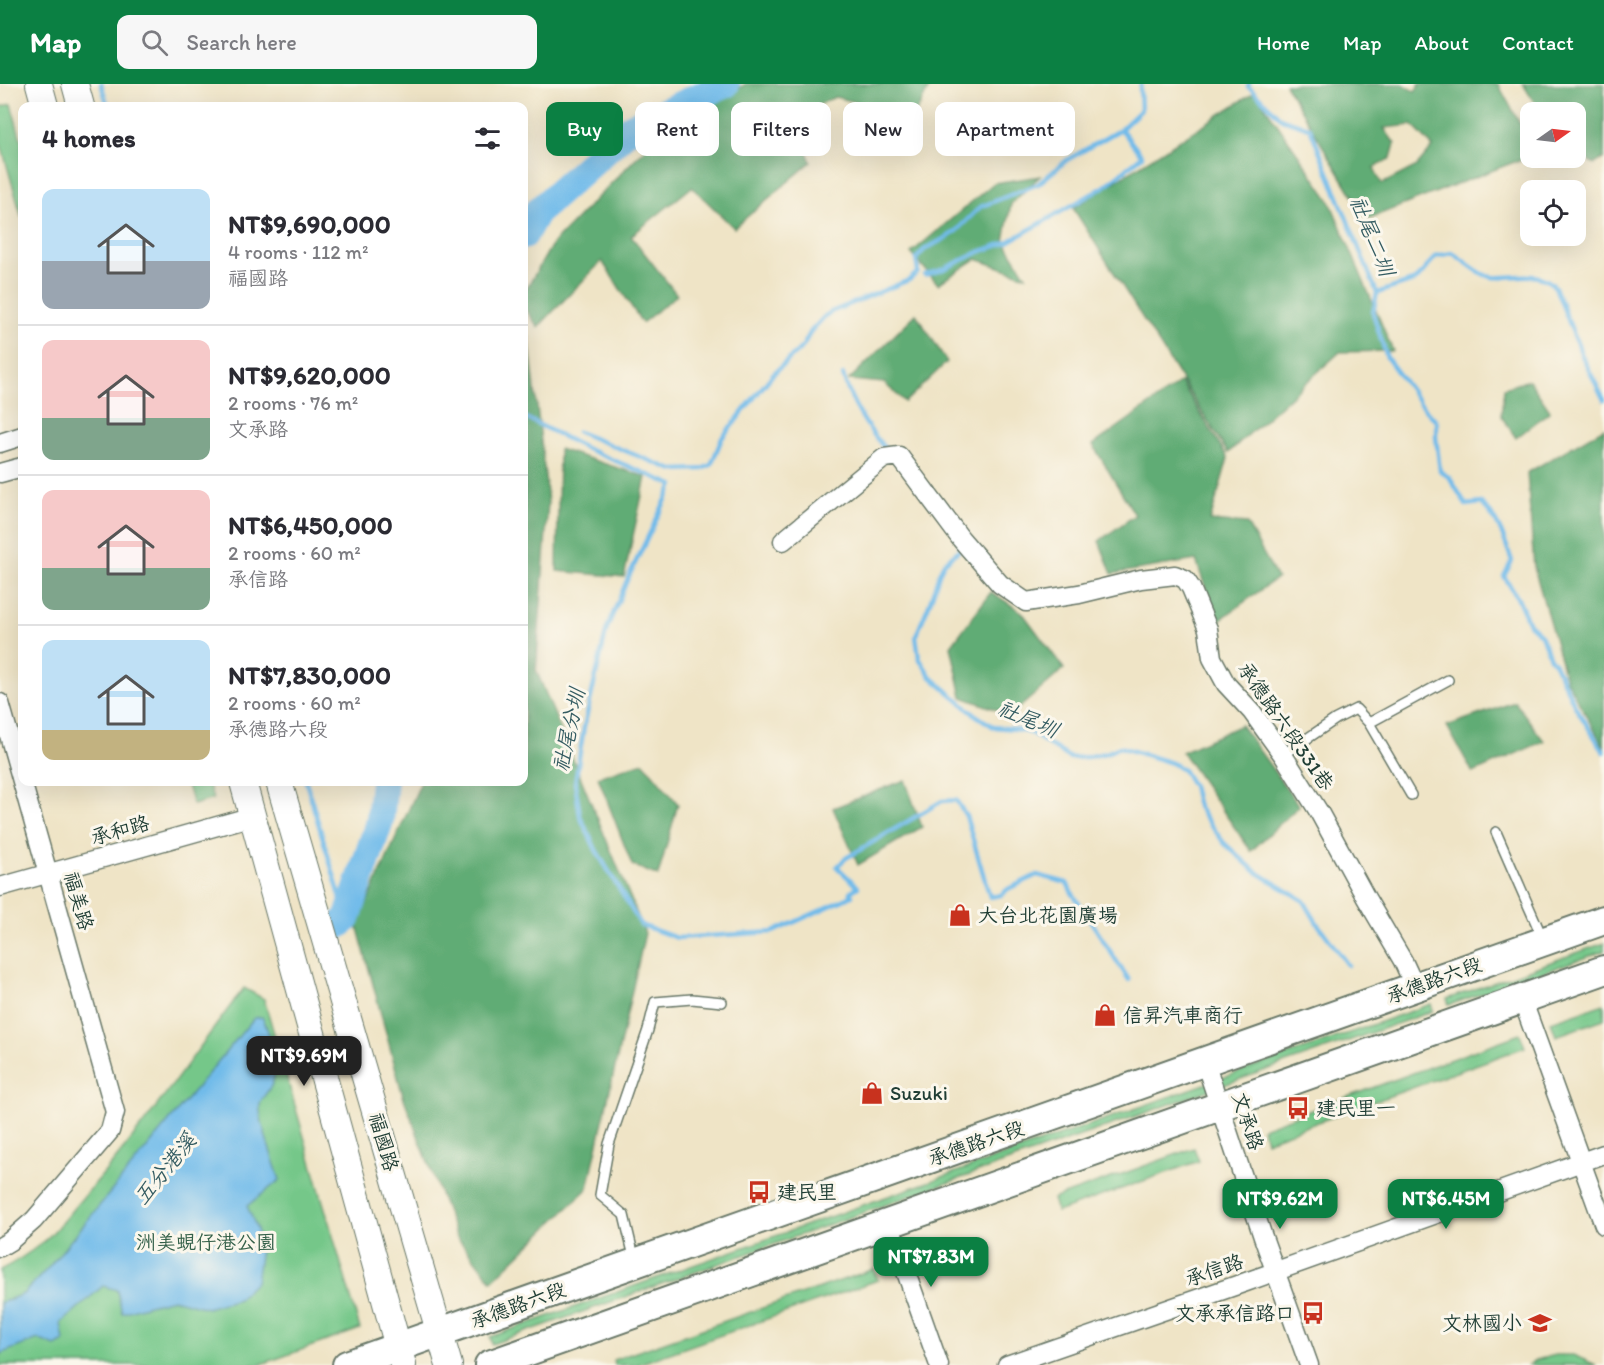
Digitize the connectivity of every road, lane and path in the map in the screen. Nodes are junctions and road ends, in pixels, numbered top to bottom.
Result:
1 (39, 84) edge
2 (75, 84) edge
3 (44, 102) edge
4 (80, 102) edge
5 (18, 437) edge
6 (0, 443) edge
7 (18, 468) edge
8 (0, 474) edge
9 (783, 541) dead end
10 (1448, 680) dead end
11 (0, 703) edge
12 (1369, 723) junction
13 (1283, 755) junction
14 (18, 767) edge
15 (23, 786) edge
16 (244, 786) edge
17 (280, 786) edge
18 (1411, 795) dead end
19 (253, 816) junction
20 (1496, 832) dead end
21 (48, 873) junction
22 (0, 887) edge
23 (1604, 920) edge
24 (1544, 941) junction
25 (1604, 970) edge
26 (1415, 987) junction
27 (1522, 999) junction
28 (722, 1002) dead end
29 (1205, 1062) junction
30 (1219, 1106) junction
31 (1604, 1154) edge
32 (1581, 1162) junction
33 (889, 1224) junction
34 (1604, 1225) edge
35 (0, 1247) edge
36 (636, 1263) junction
37 (1276, 1272) junction
38 (440, 1333) junction
39 (400, 1356) edge
40 (347, 1365) edge
41 (449, 1365) edge
42 (489, 1365) edge
43 (939, 1365) edge
44 (1007, 1365) edge
45 (1309, 1365) edge

1 - 3 street
2 - 4 street
5 - 6 street
7 - 8 street
9 - 13 street, 承德路六段331巷
10 - 12 lane
11 - 14 street, 福美路
12 - 13 lane
12 - 18 lane
13 - 26 street, 承德路六段331巷
15 - 21 street, 福美路
16 - 19 street, 福國路
17 - 38 street, 福國路
19 - 21 street, 承和路
19 - 39 street, 福國路
20 - 24 lane
21 - 22 street, 承和路
21 - 35 street, 福美路
23 - 24 main road, 承德路六段
24 - 26 main road, 承德路六段
25 - 27 main road
26 - 29 main road, 承德路六段
27 - 30 main road
27 - 32 street
28 - 36 lane
29 - 30 street, 文承路
29 - 36 main road, 承德路六段
30 - 33 main road
30 - 37 street, 文承路
31 - 32 street, 承信路
32 - 34 street
32 - 37 street, 承信路
33 - 42 main road
33 - 43 street
36 - 38 main road, 承德路六段
37 - 44 street, 承信路
37 - 45 street, 文承路
38 - 39 main road, 承德路六段
38 - 41 street, 福國路
39 - 40 main road, 承德路六段

